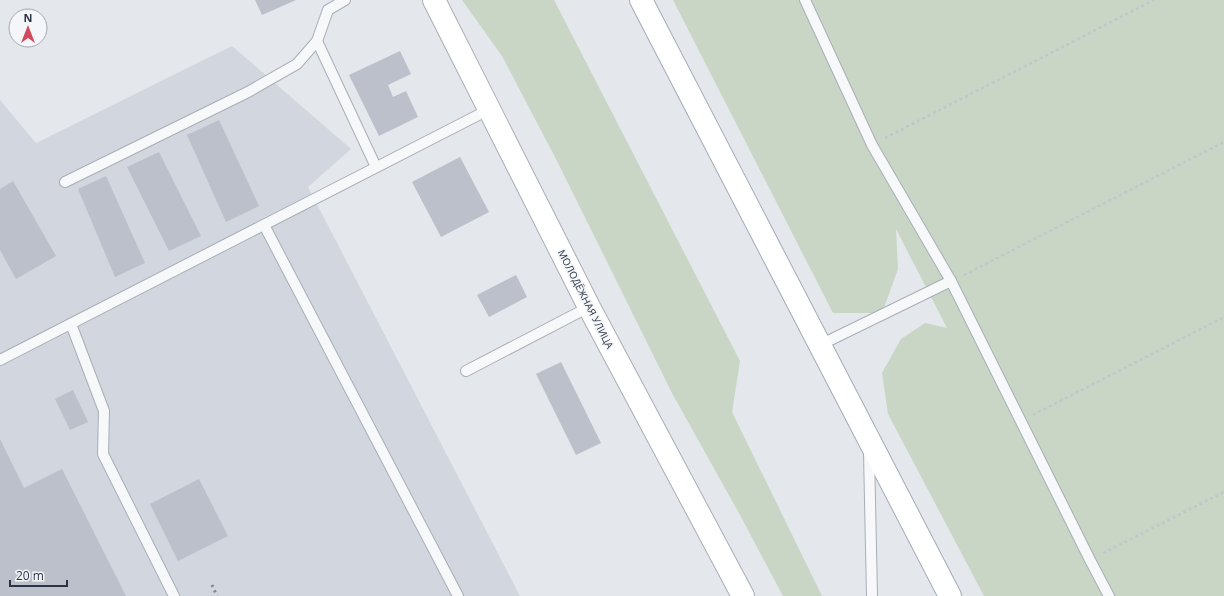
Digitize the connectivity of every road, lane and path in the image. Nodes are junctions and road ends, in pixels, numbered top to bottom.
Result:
1 (345, 0) edge
2 (434, 0) edge
3 (641, 0) edge
4 (805, 0) edge
5 (1154, 0) edge
6 (317, 41) junction
7 (490, 109) junction
8 (1224, 142) edge
9 (872, 145) junction
10 (376, 166) junction
11 (65, 182) dead end
12 (264, 225) junction
13 (951, 281) junction
14 (589, 307) junction
15 (1224, 317) edge
16 (71, 324) junction
17 (820, 345) junction
18 (0, 360) edge
19 (466, 371) dead end
20 (1021, 422) junction
21 (869, 440) junction
22 (1224, 492) edge
23 (1090, 560) junction
24 (174, 596) edge
25 (458, 596) edge
26 (744, 596) edge
27 (872, 596) edge
28 (950, 596) edge
29 (1109, 596) edge

1 - 6 lane
2 - 7 street, МОЛОДЁЖНАЯ УЛИЦА
3 - 17 street
4 - 9 lane
5 - 9 path
6 - 10 lane
6 - 11 lane
7 - 10 lane
7 - 14 street, МОЛОДЁЖНАЯ УЛИЦА
8 - 13 path
9 - 13 lane
10 - 12 lane
12 - 16 lane
12 - 25 lane
13 - 17 lane
13 - 20 lane
14 - 19 lane
14 - 26 street, МОЛОДЁЖНАЯ УЛИЦА
15 - 20 path
16 - 18 lane
16 - 24 lane
17 - 21 street
20 - 23 lane
21 - 27 lane
21 - 28 street
22 - 23 path
23 - 29 lane

